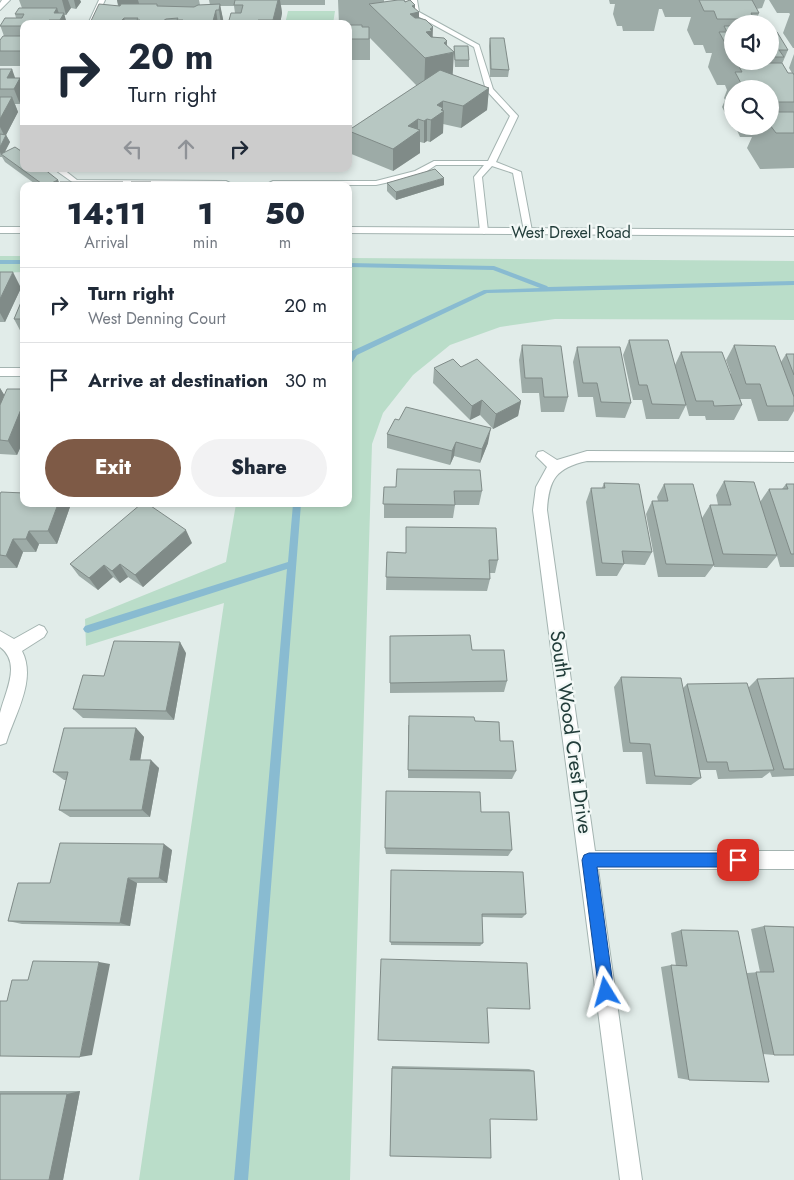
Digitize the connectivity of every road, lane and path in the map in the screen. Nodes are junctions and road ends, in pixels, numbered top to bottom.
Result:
1 (6, 0) edge
2 (102, 0) edge
3 (414, 0) edge
4 (0, 8) edge
5 (93, 20) edge
6 (491, 163) junction
7 (62, 172) edge
8 (75, 182) edge
9 (352, 183) edge
10 (0, 230) edge
11 (20, 230) edge
12 (352, 230) edge
13 (484, 231) junction
14 (528, 231) junction
15 (794, 233) edge
16 (0, 372) edge
17 (20, 372) edge
18 (794, 457) edge
19 (39, 632) dead end
20 (6, 643) edge
21 (0, 737) edge
22 (589, 860) junction
23 (794, 860) edge
24 (631, 1180) edge

1 - 4 street
2 - 5 lane
3 - 6 lane
6 - 9 lane
6 - 13 lane
6 - 14 lane
7 - 8 lane
10 - 11 street
12 - 13 street, West Drexel Road
13 - 14 street, West Drexel Road
14 - 15 street, West Drexel Road
16 - 17 street
18 - 22 street, South Wood Crest Drive
19 - 20 street
20 - 21 street
22 - 23 street
22 - 24 street, South Wood Crest Drive

